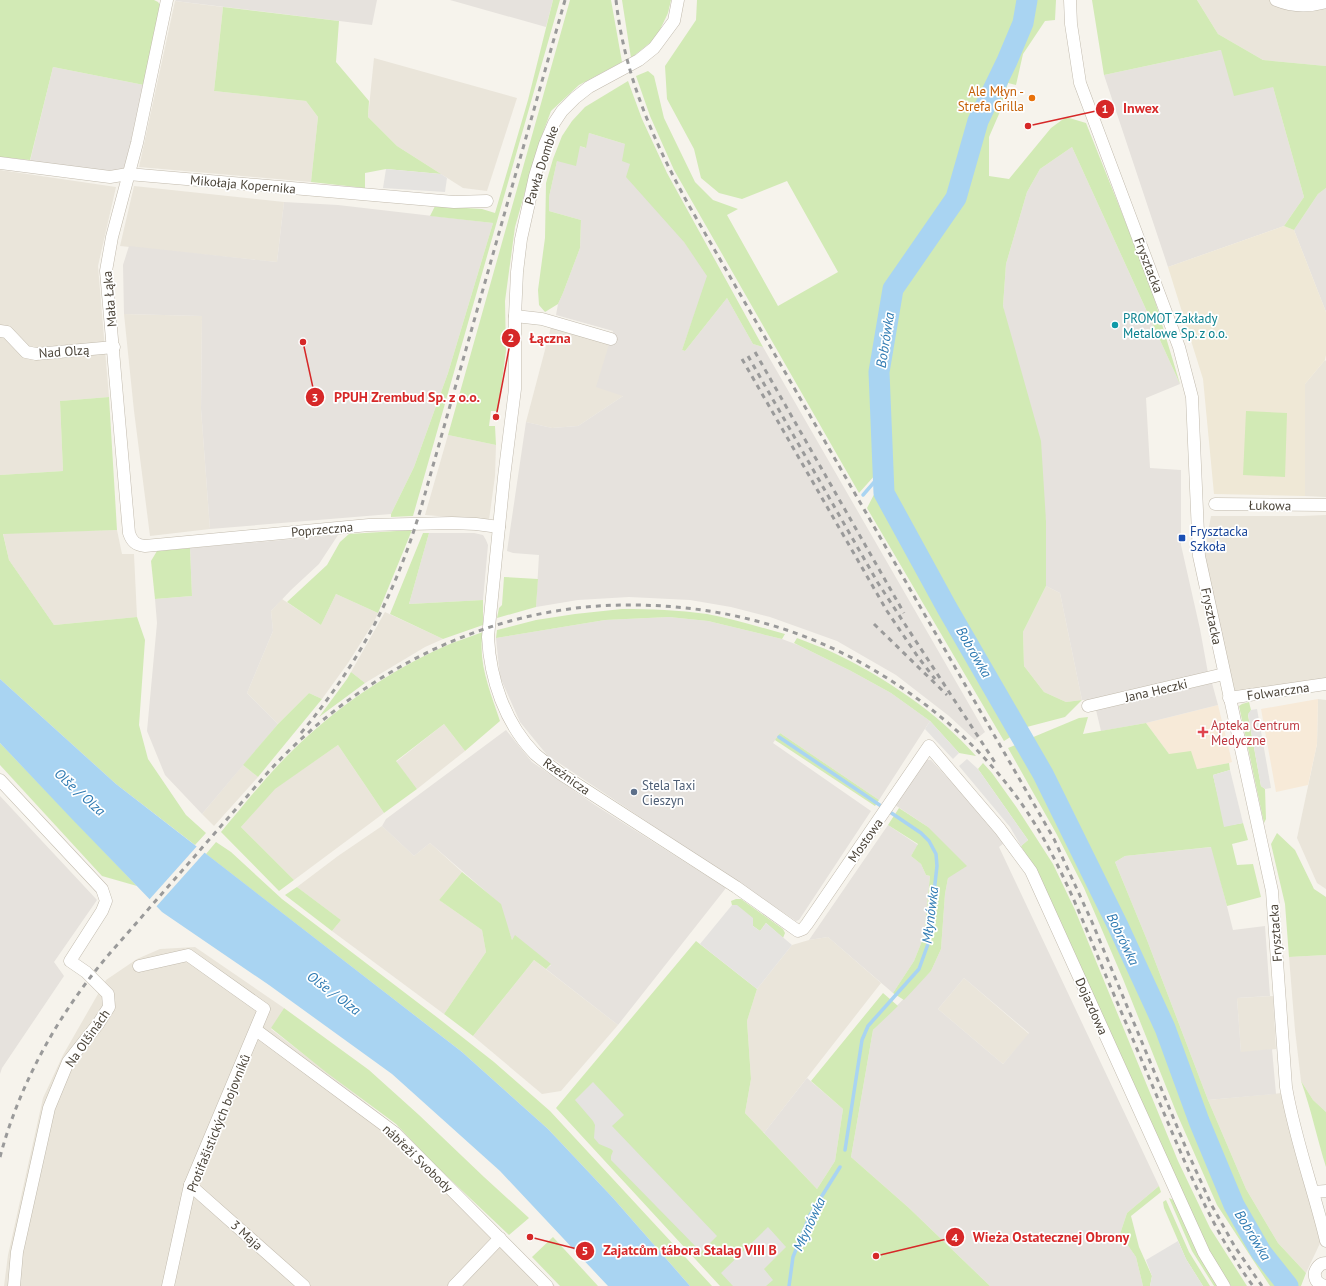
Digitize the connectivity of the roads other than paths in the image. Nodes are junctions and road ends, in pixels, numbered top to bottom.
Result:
1 (167, 0) edge
2 (678, 0) edge
3 (1070, 0) edge
4 (1276, 0) edge
5 (1326, 2) edge
6 (0, 163) edge
7 (128, 174) junction
8 (487, 201) dead end
9 (514, 316) junction
10 (0, 331) edge
11 (611, 339) dead end
12 (114, 347) junction
13 (1215, 504) dead end
14 (1326, 506) edge
15 (499, 527) junction
16 (145, 546) joint
17 (1224, 674) junction
18 (1326, 684) edge
19 (1229, 698) junction
20 (1088, 706) dead end
21 (929, 746) joint
22 (0, 780) edge
23 (798, 931) joint
24 (139, 966) dead end
25 (256, 1030) junction
26 (190, 1185) junction
27 (1326, 1191) edge
28 (1314, 1192) junction
29 (1323, 1209) edge
30 (500, 1238) junction
31 (1326, 1241) edge
32 (1326, 1263) edge
33 (1320, 1285) edge
34 (14, 1286) edge
35 (168, 1286) edge
36 (304, 1286) edge
37 (454, 1286) edge
38 (548, 1286) edge
39 (1224, 1286) edge

1 - 7 street, Mała Łąka
2 - 9 street, Pawła Dombke
3 - 17 street, Frysztacka
4 - 5 street
6 - 7 street, Mikołaja Kopernika
7 - 8 street, Mikołaja Kopernika
7 - 12 street, Mała Łąka
9 - 11 street
9 - 15 street, Pawła Dombke
10 - 12 street, Nad Olzą
12 - 16 street, Mała Łąka
13 - 14 street, Łukowa
15 - 16 street, Poprzeczna
15 - 23 street, Rzeźnicza
17 - 19 street, Frysztacka
17 - 20 street, Jana Heczki
18 - 19 street, Folwarczna
19 - 28 street, Frysztacka
21 - 23 street, Mostowa
21 - 39 street, Dojazdowa
22 - 34 street, Na Olšinách
24 - 25 street, Protifašistických bojovníků
25 - 26 street, Protifašistických bojovníků
25 - 30 street, nábřeží Svobody
26 - 35 street, Protifašistických bojovníků
26 - 36 street, 3 Maja
27 - 28 street
28 - 29 street, Frysztacka
29 - 31 street, Frysztacka
30 - 37 street
30 - 38 street, nábřeží Svobody
32 - 33 street

